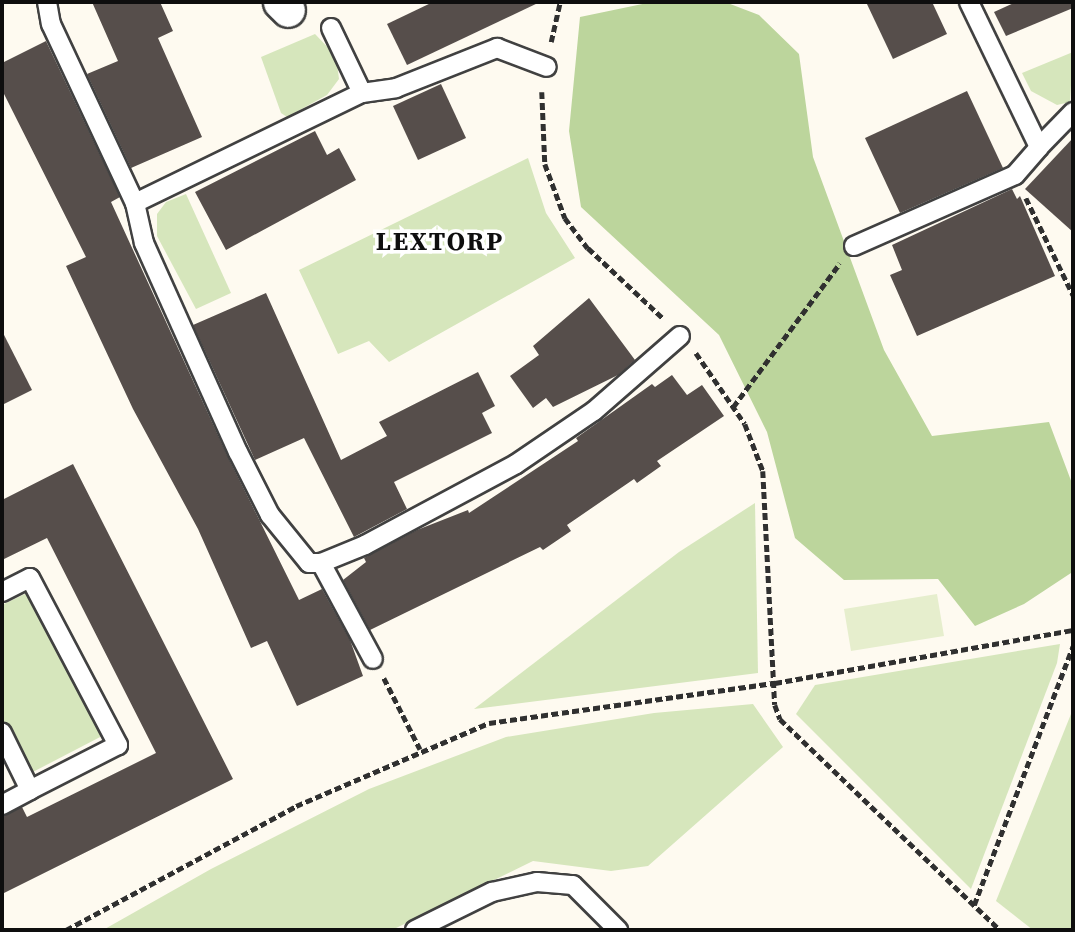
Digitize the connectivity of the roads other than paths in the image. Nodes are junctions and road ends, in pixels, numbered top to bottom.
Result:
1 (47, 2) edge
2 (969, 2) edge
3 (331, 28) dead end
4 (547, 67) dead end
5 (362, 93) junction
6 (1073, 112) edge
7 (1039, 148) junction
8 (135, 203) junction
9 (853, 246) road end
10 (680, 336) dead end
11 (321, 563) junction
12 (2, 592) edge
13 (373, 659) road end
14 (2, 733) edge
15 (30, 790) junction
16 (2, 805) edge
17 (415, 930) edge
18 (618, 930) edge

1 - 8 lane
2 - 7 lane
3 - 5 lane
4 - 5 lane
5 - 8 lane
6 - 7 lane
7 - 9 lane
8 - 11 lane
10 - 11 lane
11 - 13 lane
12 - 15 lane
14 - 15 lane
15 - 16 lane
17 - 18 lane

